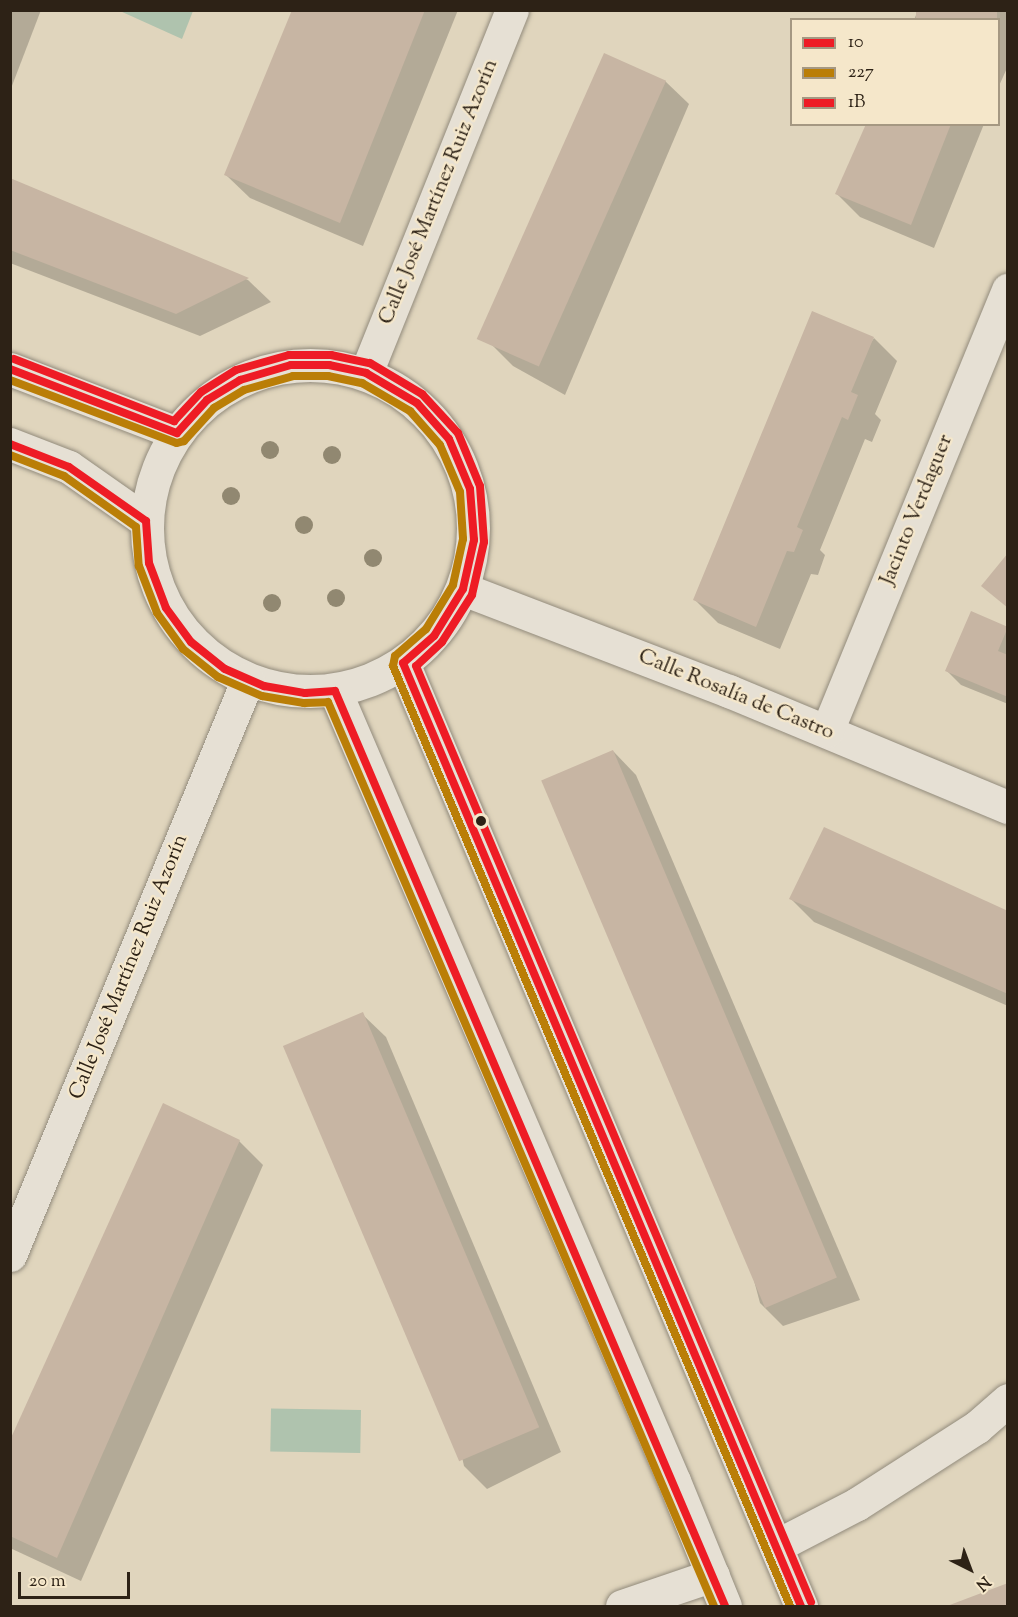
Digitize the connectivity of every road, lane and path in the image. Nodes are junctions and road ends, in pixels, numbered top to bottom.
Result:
1 (512, 10) edge
2 (1008, 290) edge
3 (10, 369) edge
4 (366, 373) junction
5 (177, 433) junction
6 (10, 444) edge
7 (146, 521) junction
8 (463, 589) junction
9 (404, 663) junction
10 (248, 679) junction
11 (335, 691) junction
12 (827, 731) junction
13 (1008, 807) edge
14 (10, 1255) edge
15 (1008, 1400) edge
16 (776, 1546) junction
17 (713, 1575) junction
18 (622, 1606) edge
19 (725, 1606) edge
20 (801, 1606) edge

1 - 4 street, Calle José Martínez Ruiz Azorín
2 - 12 street, Jacinto Verdaguer
3 - 5 street
4 - 5 street
4 - 8 street
5 - 7 street
6 - 7 street
7 - 10 street
8 - 9 street
8 - 12 street, Calle Rosalía de Castro
9 - 11 street
9 - 16 street
10 - 11 street
10 - 14 street, Calle José Martínez Ruiz Azorín
11 - 17 street
12 - 13 street, Calle Rosalía de Castro
15 - 16 street
16 - 20 street
17 - 18 street
17 - 19 street

